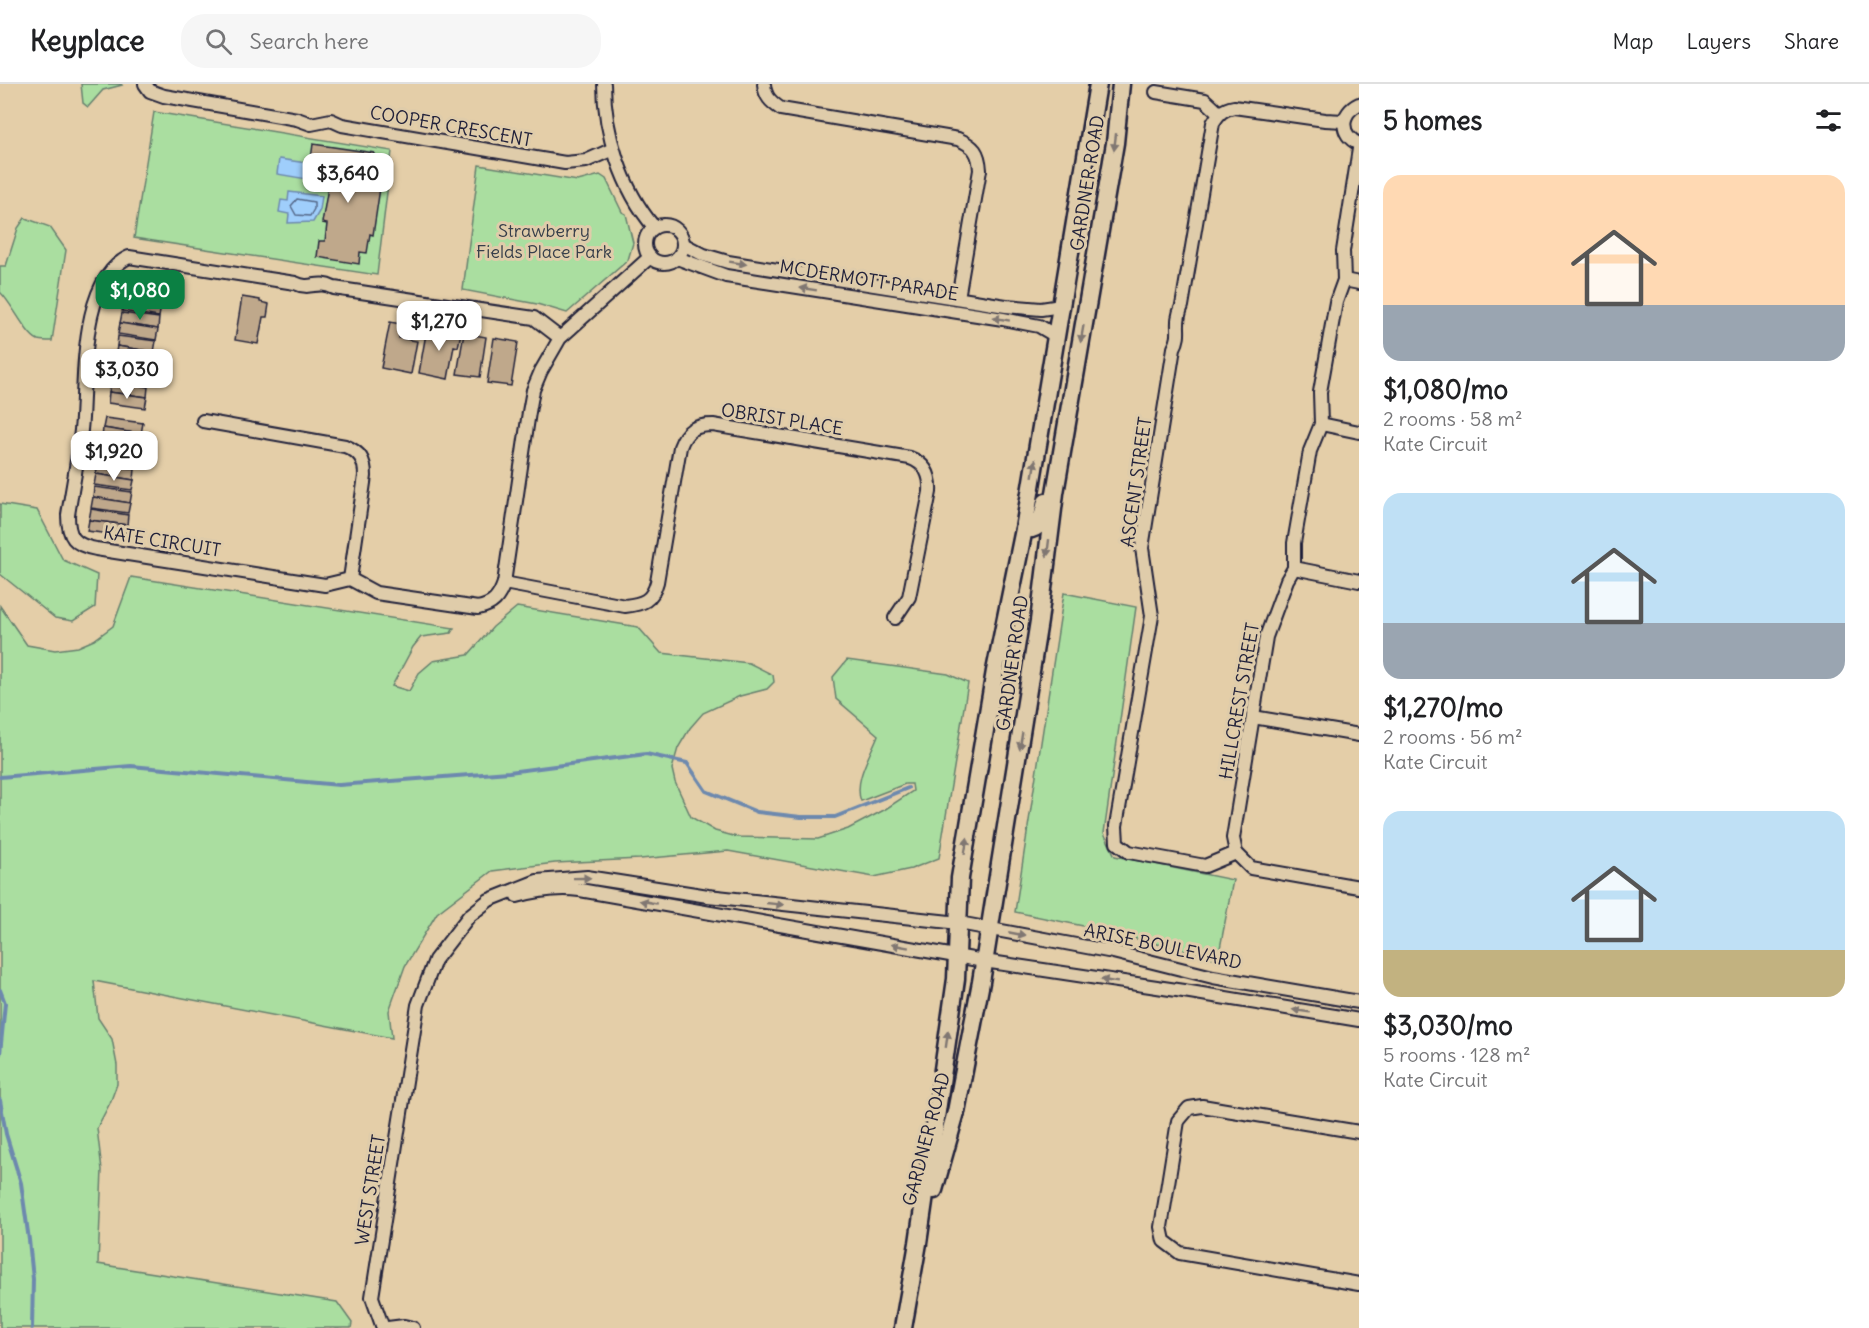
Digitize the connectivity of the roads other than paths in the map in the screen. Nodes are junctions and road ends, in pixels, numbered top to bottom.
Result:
1 (145, 84) edge
2 (604, 84) edge
3 (764, 84) edge
4 (1098, 84) edge
5 (1121, 84) edge
6 (1156, 92) dead end
7 (1359, 104) edge
8 (1219, 113) junction
9 (1344, 121) junction
10 (1359, 146) edge
11 (613, 149) junction
12 (654, 227) junction
13 (684, 244) junction
14 (650, 257) junction
15 (677, 258) junction
16 (1344, 280) junction
17 (1359, 283) edge
18 (958, 298) junction
19 (1061, 306) junction
20 (1056, 336) junction
21 (560, 338) junction
22 (203, 421) dead end
23 (1321, 424) junction
24 (1359, 432) edge
25 (1055, 493) junction
26 (1024, 529) junction
27 (1294, 568) junction
28 (350, 579) junction
29 (1359, 581) edge
30 (504, 583) junction
31 (895, 618) dead end
32 (1253, 717) junction
33 (1359, 735) edge
34 (1236, 853) junction
35 (1359, 886) edge
36 (708, 896) junction
37 (705, 913) junction
38 (469, 916) junction
39 (959, 924) junction
40 (990, 929) junction
41 (958, 956) junction
42 (984, 961) junction
43 (1359, 1002) edge
44 (1359, 1020) edge
45 (1359, 1132) edge
46 (918, 1243) junction
47 (1359, 1284) edge
48 (383, 1328) edge
49 (388, 1328) edge
50 (413, 1328) edge
51 (903, 1328) edge

1 - 11 street, COOPER CRESCENT
2 - 11 street
3 - 18 street
4 - 19 street, GARDNER ROAD
5 -> 25 street, GARDNER ROAD
6 - 8 street
7 - 9 street
8 - 9 street
8 - 34 street, ASCENT STREET
9 - 10 street
10 - 16 street, HILLCREST STREET
11 - 12 street
12 - 13 street
12 - 14 street
13 - 15 street
13 -> 18 street, MCDERMOTT PARADE
14 - 15 street
14 - 21 street
20 -> 15 street, MCDERMOTT PARADE
16 - 17 street
16 - 23 street, HILLCREST STREET
18 - 19 street, MCDERMOTT PARADE
19 - 20 street, GARDNER ROAD
26 -> 20 street, GARDNER ROAD
21 - 28 street, KATE CIRCUIT
21 - 30 street
22 - 28 street
23 - 24 street
23 - 27 street, HILLCREST STREET
25 - 26 street
25 -> 40 street, GARDNER ROAD
39 -> 26 street, GARDNER ROAD
27 - 29 street
27 - 32 street, HILLCREST STREET
28 - 30 street
30 - 31 street, OBRIST PLACE
32 - 33 street
32 - 34 street, HILLCREST STREET
34 - 35 street
36 - 37 street
38 -> 36 street, ARISE BOULEVARD
36 -> 39 street, ARISE BOULEVARD
37 -> 38 street, ARISE BOULEVARD
41 -> 37 street, ARISE BOULEVARD
38 - 48 street, WEST STREET
39 - 40 street, ARISE BOULEVARD
39 - 41 street, GARDNER ROAD
40 - 42 street, GARDNER ROAD
40 -> 43 street, ARISE BOULEVARD
41 - 42 street, ARISE BOULEVARD
46 -> 41 street, GARDNER ROAD
44 -> 42 street, ARISE BOULEVARD
42 - 46 street, GARDNER ROAD
45 - 47 street
46 - 51 street, GARDNER ROAD
49 - 50 street

